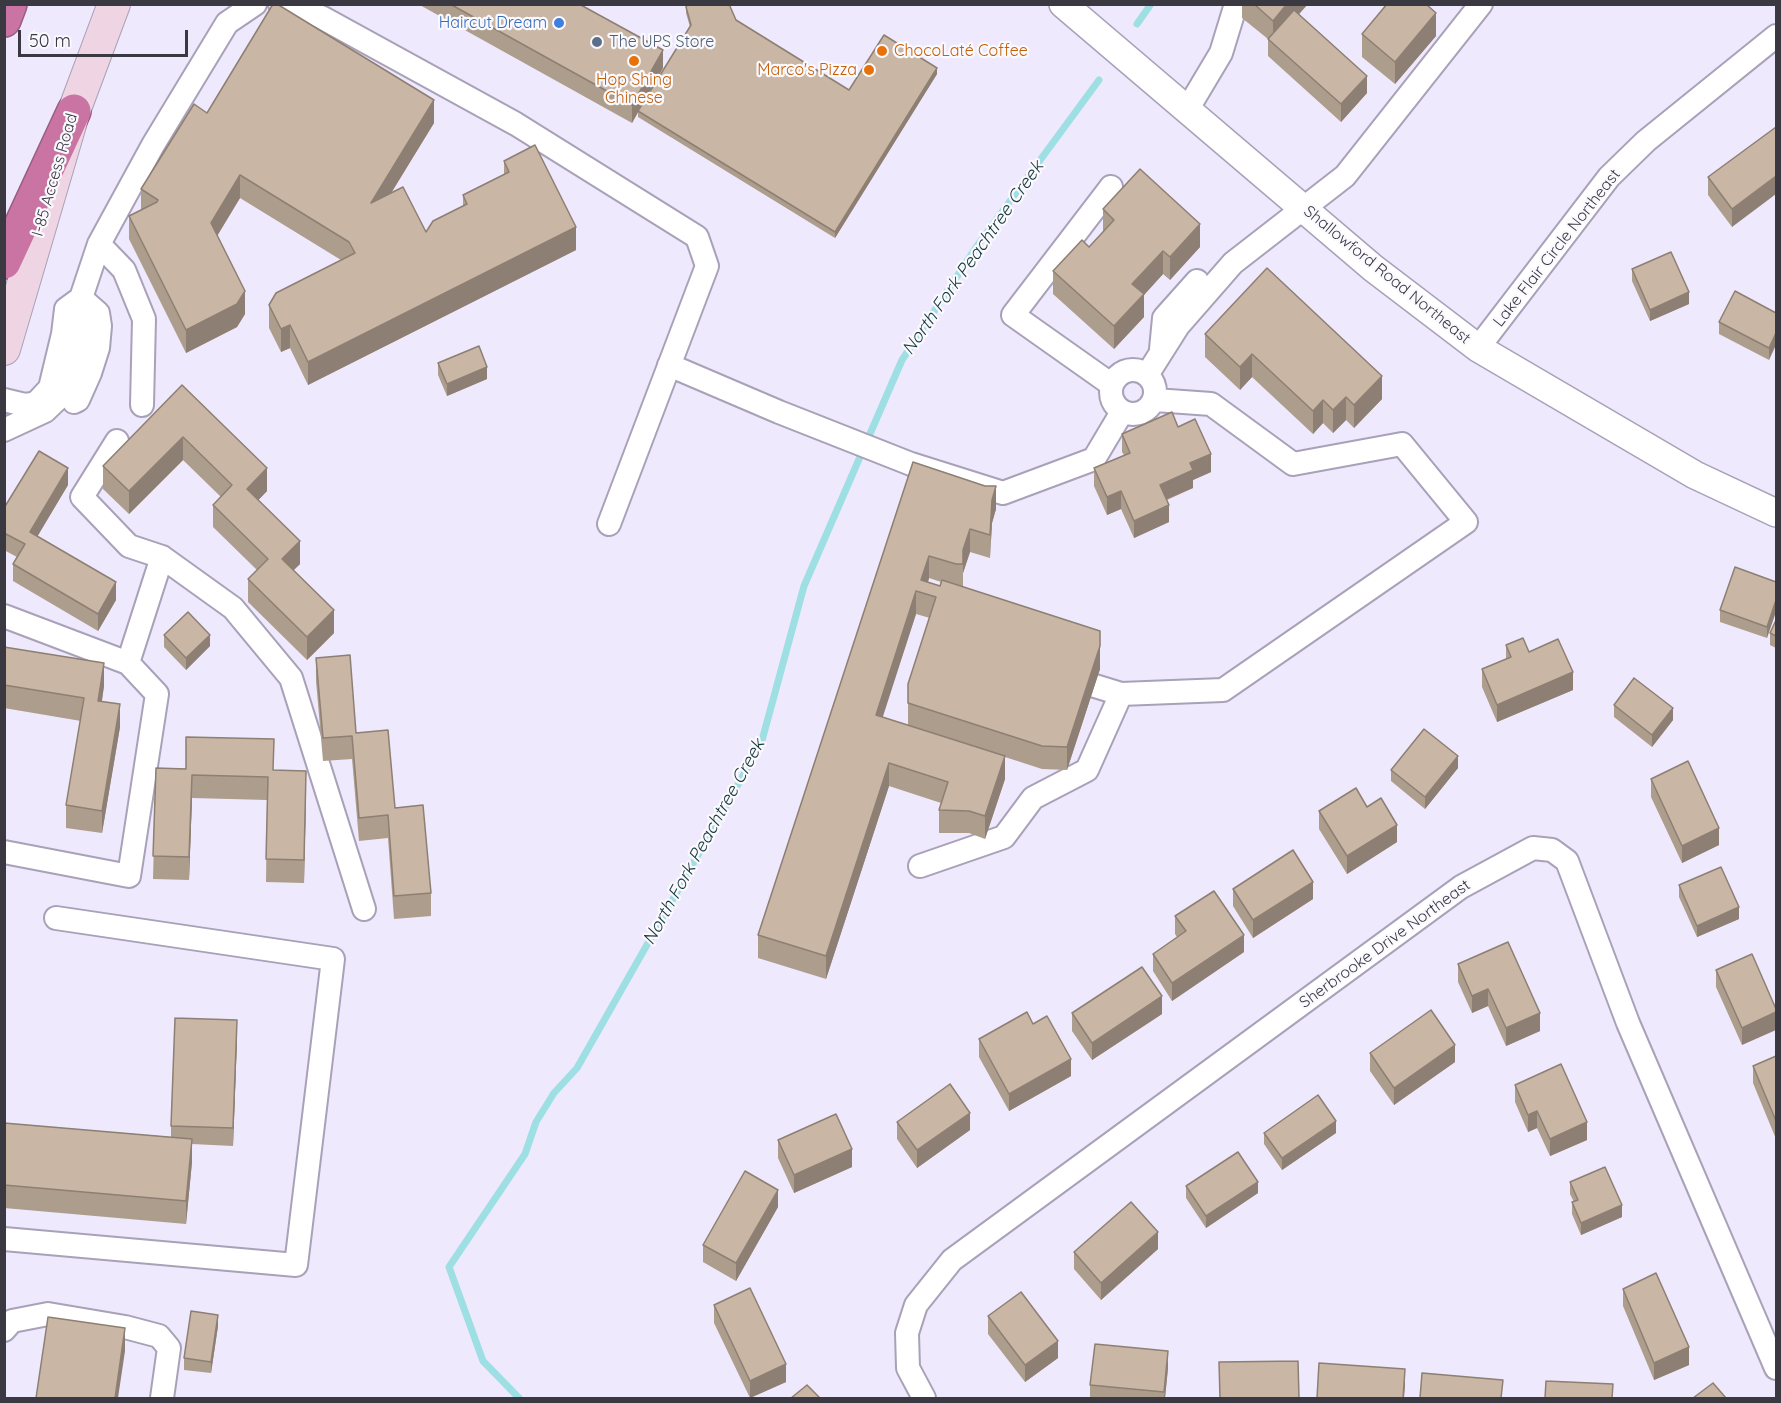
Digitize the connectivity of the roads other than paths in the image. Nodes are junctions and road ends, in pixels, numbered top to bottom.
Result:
1 (10, 4) edge
2 (114, 4) edge
3 (255, 4) edge
4 (280, 4) edge
5 (1063, 4) edge
6 (1236, 4) edge
7 (1481, 4) edge
8 (4, 20) edge
9 (1776, 36) edge
10 (1187, 110) junction
11 (74, 111) junction
12 (1111, 187) dead end
13 (1304, 209) junction
14 (99, 244) junction
15 (4, 262) edge
16 (79, 347) junction
17 (1478, 348) junction
18 (4, 349) edge
19 (669, 365) junction
20 (1147, 375) junction
21 (1112, 385) junction
22 (4, 400) edge
23 (1155, 400) junction
24 (142, 405) dead end
25 (1122, 412) junction
26 (4, 430) edge
27 (117, 441) dead end
28 (1776, 513) edge
29 (609, 524) dead end
30 (162, 557) junction
31 (4, 616) edge
32 (128, 663) junction
33 (1095, 686) edge
34 (1121, 694) junction
35 (4, 852) edge
36 (920, 866) dead end
37 (364, 909) dead end
38 (56, 918) dead end
39 (4, 1239) edge
40 (4, 1330) edge
41 (1776, 1368) edge
42 (162, 1398) edge
43 (924, 1398) edge

1 - 8 highway
2 - 11 main road, I-85 Access Road
3 - 14 street
4 - 19 street
5 - 10 street, Shallowford Road Northeast
6 - 10 street
7 - 13 street
9 - 17 street, Lake Flair Circle Northeast
10 - 13 street, Shallowford Road Northeast
11 - 15 highway
11 - 18 main road, I-85 Access Road
12 - 21 street
13 - 17 street, Shallowford Road Northeast
13 - 20 street
14 - 16 street
14 - 24 street
16 - 22 street
16 - 26 street
17 - 28 street, Shallowford Road Northeast
19 - 25 street
19 - 29 street
20 - 21 street
20 - 23 street
21 - 25 street
23 - 25 street
23 - 34 street
27 - 30 street
30 - 32 street
30 - 37 street
31 - 32 street
32 - 35 street
33 - 34 street
34 - 36 street
38 - 39 street
40 - 42 street
41 - 43 street, Sherbrooke Drive Northeast

